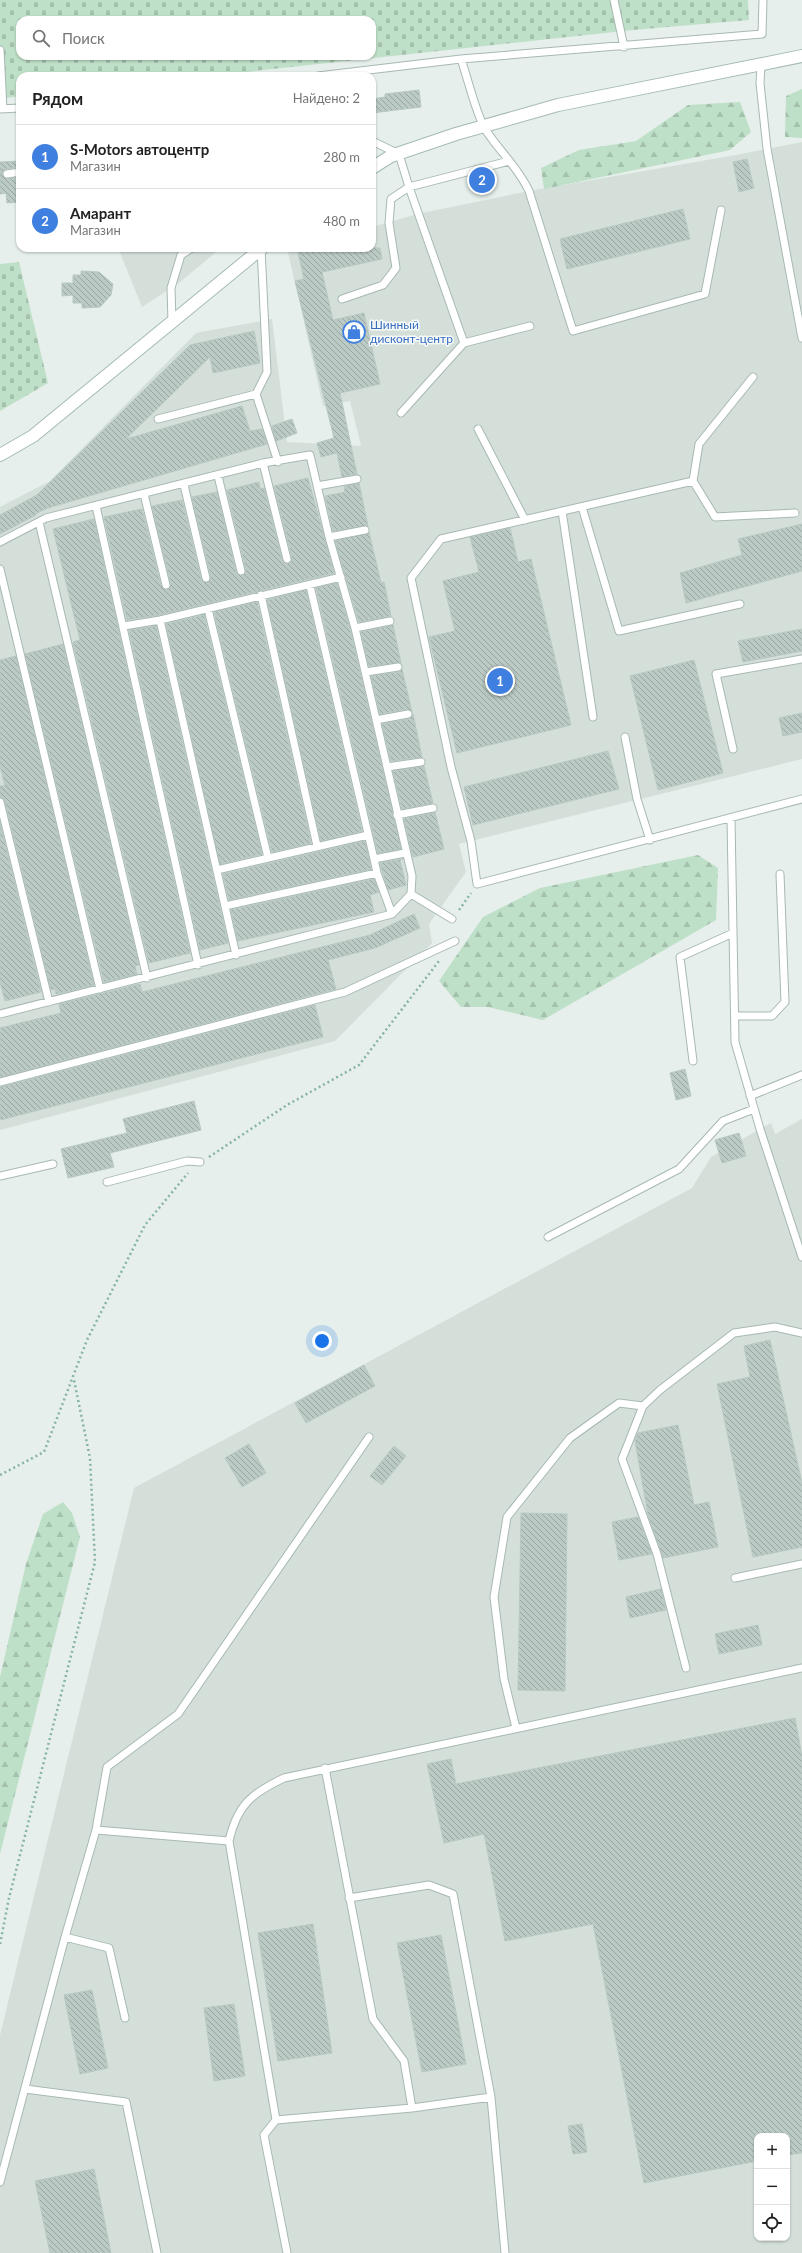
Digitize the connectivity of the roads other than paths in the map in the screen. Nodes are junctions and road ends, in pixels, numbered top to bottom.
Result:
1 (614, 0) edge
2 (763, 0) edge
3 (624, 47) junction
4 (0, 50) edge
5 (802, 56) edge
6 (461, 59) junction
7 (761, 66) junction
8 (352, 72) edge
9 (16, 108) edge
10 (2, 109) edge
11 (484, 126) junction
12 (376, 143) edge
13 (399, 154) junction
14 (509, 161) junction
15 (376, 166) edge
16 (16, 173) edge
17 (7, 174) dead end
18 (409, 187) junction
19 (721, 210) dead end
20 (186, 252) edge
21 (256, 252) edge
22 (261, 252) edge
23 (342, 299) dead end
24 (172, 322) junction
25 (530, 326) dead end
26 (802, 338) edge
27 (464, 343) junction
28 (753, 376) dead end
29 (256, 394) junction
30 (401, 413) dead end
31 (158, 419) dead end
32 (478, 429) dead end
33 (0, 455) edge
34 (278, 462) junction
35 (263, 464) junction
36 (218, 476) junction
37 (357, 480) dead end
38 (693, 481) junction
39 (184, 485) junction
40 (317, 486) junction
41 (144, 494) junction
42 (96, 506) junction
43 (582, 507) junction
44 (562, 511) junction
45 (796, 513) dead end
46 (525, 520) junction
47 (39, 522) junction
48 (365, 530) dead end
49 (330, 536) junction
50 (0, 542) edge
51 (287, 559) dead end
52 (0, 569) edge
53 (241, 571) dead end
54 (341, 577) junction
55 (206, 578) dead end
56 (166, 585) dead end
57 (310, 586) junction
58 (261, 595) junction
59 (740, 604) dead end
60 (208, 609) junction
61 (160, 620) junction
62 (390, 621) dead end
63 (124, 626) junction
64 (355, 628) junction
65 (802, 659) edge
66 (398, 667) dead end
67 (366, 672) junction
68 (408, 714) dead end
69 (593, 717) dead end
70 (376, 720) junction
71 (625, 737) dead end
72 (734, 749) dead end
73 (420, 762) dead end
74 (387, 768) junction
75 (802, 799) edge
76 (0, 802) edge
77 (433, 808) dead end
78 (397, 815) junction
79 (731, 818) junction
80 (368, 835) junction
81 (650, 840) junction
82 (317, 846) junction
83 (405, 853) junction
84 (268, 858) junction
85 (374, 859) junction
86 (217, 870) junction
87 (377, 873) junction
88 (780, 874) dead end
89 (411, 894) junction
90 (225, 906) junction
91 (392, 914) junction
92 (452, 919) road end
93 (733, 933) junction
94 (454, 941) dead end
95 (236, 955) junction
96 (198, 965) junction
97 (147, 978) junction
98 (100, 989) junction
99 (49, 1002) junction
100 (0, 1014) edge
101 (735, 1016) junction
102 (693, 1061) dead end
103 (802, 1075) edge
104 (0, 1082) edge
105 (750, 1096) junction
106 (754, 1109) junction
107 (200, 1162) road end
108 (53, 1164) dead end
109 (0, 1176) edge
110 (107, 1182) dead end
111 (548, 1237) dead end
112 (802, 1257) edge
113 (802, 1333) edge
114 (643, 1406) junction
115 (369, 1437) dead end
116 (802, 1564) edge
117 (735, 1578) dead end
118 (686, 1668) dead end
119 (802, 1668) edge
120 (516, 1728) junction
121 (325, 1768) junction
122 (96, 1830) junction
123 (229, 1841) junction
124 (349, 1898) junction
125 (65, 1937) junction
126 (125, 2018) dead end
127 (25, 2089) junction
128 (491, 2097) junction
129 (412, 2108) junction
130 (276, 2120) junction
131 (0, 2182) edge
132 (157, 2253) edge
133 (287, 2253) edge
134 (506, 2253) edge

1 - 3 lane
2 - 3 lane
3 - 6 lane
4 - 10 lane
5 - 7 main road
6 - 8 lane
6 - 11 lane
7 - 11 main road
7 - 26 lane
9 - 10 lane
11 - 13 main road
11 - 14 lane
12 - 13 lane
13 - 15 main road
13 - 18 lane
14 - 18 lane
14 - 19 lane
16 - 17 lane
18 - 23 lane
18 - 27 lane
20 - 24 lane
21 - 24 main road
22 - 29 lane
24 - 33 main road
25 - 27 lane
27 - 30 lane
28 - 38 lane
29 - 31 lane
29 - 34 lane
32 - 46 lane
34 - 35 lane
34 - 40 lane
35 - 36 lane
35 - 51 lane
36 - 39 lane
36 - 53 lane
37 - 40 lane
38 - 43 lane
38 - 45 lane
39 - 41 lane
39 - 55 lane
40 - 49 lane
41 - 42 lane
41 - 56 lane
42 - 47 lane
42 - 63 lane
43 - 44 lane
43 - 59 lane
44 - 46 lane
44 - 69 lane
46 - 81 lane
47 - 50 lane
47 - 97 lane
48 - 49 lane
49 - 54 lane
52 - 98 lane
54 - 57 lane
54 - 64 lane
57 - 58 lane
57 - 80 lane
58 - 60 lane
58 - 82 lane
60 - 61 lane
60 - 84 lane
61 - 63 lane
61 - 86 lane
62 - 64 lane
63 - 96 lane
64 - 67 lane
65 - 72 lane
66 - 67 lane
67 - 70 lane
68 - 70 lane
70 - 74 lane
71 - 81 lane
73 - 74 lane
74 - 78 lane
75 - 79 lane
76 - 99 lane
77 - 78 lane
78 - 83 lane
79 - 81 lane
79 - 93 lane
80 - 82 lane
80 - 85 lane
82 - 84 lane
83 - 85 lane
83 - 89 lane
84 - 86 lane
85 - 87 lane
86 - 90 lane
87 - 90 lane
87 - 91 lane
88 - 101 lane
89 - 91 lane
89 - 92 lane
90 - 95 lane
91 - 95 lane
93 - 101 lane
93 - 102 lane
94 - 104 lane
95 - 96 lane
96 - 97 lane
97 - 98 lane
98 - 99 lane
99 - 100 lane
101 - 105 lane
103 - 105 lane
105 - 106 lane
106 - 111 lane
106 - 112 lane
107 - 110 lane
108 - 109 lane
113 - 114 lane
114 - 118 lane
114 - 120 lane
115 - 122 lane
116 - 117 lane
119 - 120 lane
120 - 121 lane
121 - 123 lane
121 - 124 lane
122 - 123 lane
122 - 125 lane
123 - 130 lane
124 - 128 lane
124 - 129 lane
125 - 126 lane
125 - 127 lane
127 - 131 lane
127 - 132 lane
128 - 129 lane
128 - 134 lane
129 - 130 lane
130 - 133 lane

